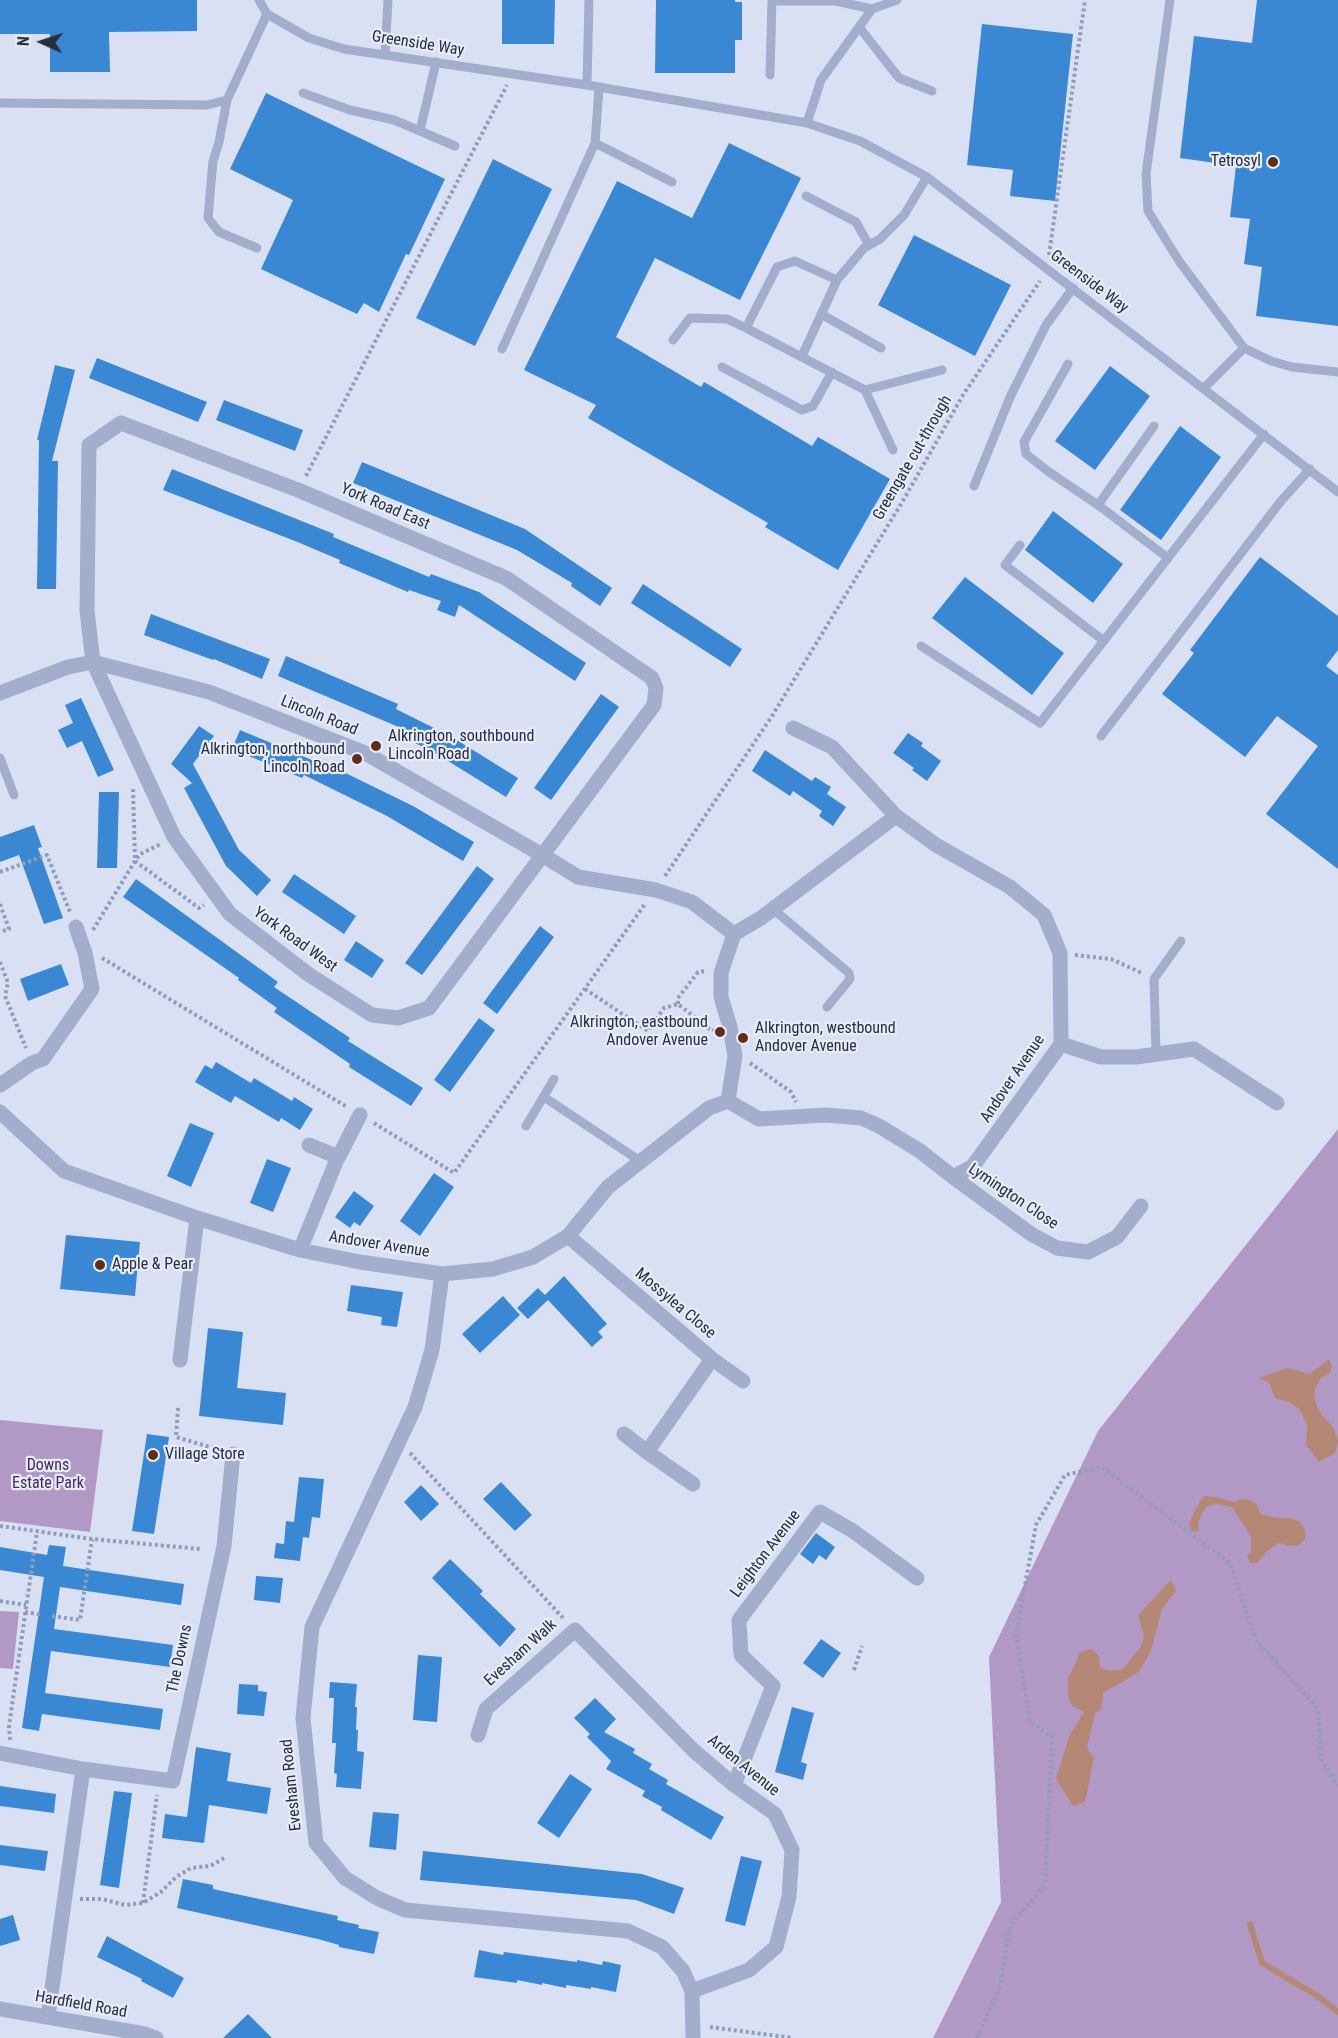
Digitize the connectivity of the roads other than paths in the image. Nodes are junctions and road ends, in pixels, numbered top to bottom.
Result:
1 (259, 0) edge
2 (388, 0) edge
3 (588, 0) edge
4 (897, 0) edge
5 (1170, 0) edge
6 (772, 1) edge
7 (815, 1) edge
8 (872, 9) junction
9 (267, 14) junction
10 (859, 27) junction
11 (385, 55) junction
12 (436, 62) junction
13 (770, 75) dead end
14 (587, 85) junction
15 (599, 88) junction
16 (932, 91) dead end
17 (303, 93) dead end
18 (227, 100) junction
19 (0, 103) edge
20 (807, 123) junction
21 (420, 131) junction
22 (595, 143) junction
23 (455, 146) dead end
24 (927, 177) junction
25 (672, 182) dead end
26 (806, 196) dead end
27 (869, 245) junction
28 (257, 248) dead end
29 (837, 280) junction
30 (1073, 288) junction
31 (821, 314) junction
32 (746, 328) junction
33 (673, 340) dead end
34 (881, 348) dead end
35 (1244, 348) junction
36 (502, 349) dead end
37 (802, 356) junction
38 (1068, 364) dead end
39 (722, 367) dead end
40 (942, 370) dead end
41 (832, 372) junction
42 (1338, 372) edge
43 (1204, 388) junction
44 (865, 390) junction
45 (1154, 426) dead end
46 (1264, 434) junction
47 (893, 450) dead end
48 (1310, 470) junction
49 (974, 486) dead end
50 (1338, 492) edge
51 (1098, 505) junction
52 (1020, 545) dead end
53 (1168, 558) junction
54 (1104, 641) junction
55 (921, 646) dead end
56 (93, 662) junction
57 (0, 693) edge
58 (793, 728) dead end
59 (1101, 736) dead end
60 (0, 758) edge
61 (14, 795) dead end
62 (896, 816) junction
63 (544, 856) junction
64 (773, 909) junction
65 (76, 927) road end
66 (735, 934) junction
67 (1181, 941) dead end
68 (827, 1007) dead end
69 (1061, 1044) junction
70 (1156, 1054) junction
71 (554, 1079) dead end
72 (0, 1085) edge
73 (544, 1096) junction
74 (728, 1101) junction
75 (1277, 1103) dead end
76 (360, 1115) road end
77 (2, 1119) edge
78 (526, 1126) dead end
79 (309, 1145) dead end
80 (338, 1158) junction
81 (640, 1161) junction
82 (953, 1177) junction
83 (1141, 1206) dead end
84 (197, 1218) junction
85 (568, 1236) junction
86 (300, 1250) junction
87 (442, 1274) junction
88 (712, 1359) junction
89 (180, 1360) dead end
90 (743, 1382) dead end
91 (624, 1434) dead end
92 (647, 1452) junction
93 (233, 1454) road end
94 (693, 1484) dead end
95 (917, 1578) dead end
96 (575, 1630) joint
97 (478, 1735) dead end
98 (6, 1755) edge
99 (83, 1769) junction
100 (734, 1785) junction
101 (693, 1990) junction
102 (0, 2009) edge
103 (48, 2016) junction
104 (693, 2031) edge
105 (156, 2038) edge

1 - 9 lane
2 - 11 lane
3 - 14 lane
4 - 8 lane
5 - 35 lane
6 - 7 lane
6 - 13 lane
7 - 8 lane
8 - 10 lane
9 - 11 lane, Greenside Way
9 - 18 lane
10 - 16 lane
10 - 20 lane
11 - 12 lane, Greenside Way
12 - 14 lane, Greenside Way
12 - 21 lane
14 - 15 lane, Greenside Way
15 - 20 lane, Greenside Way
15 - 22 lane
17 - 21 lane
18 - 19 lane
18 - 28 lane
20 - 24 lane, Greenside Way
21 - 23 lane
22 - 25 lane
22 - 36 lane
24 - 27 lane
24 - 30 lane, Greenside Way
26 - 27 lane
27 - 29 lane
29 - 31 lane
29 - 32 lane
30 - 43 lane, Greenside Way
30 - 49 lane
31 - 34 lane
31 - 37 lane
32 - 33 lane
32 - 37 lane
35 - 42 lane
35 - 43 lane
37 - 41 lane
38 - 51 lane
39 - 41 lane
40 - 44 lane
41 - 44 lane
43 - 46 lane, Greenside Way
44 - 47 lane
45 - 51 lane
46 - 48 lane, Greenside Way
46 - 53 lane
48 - 50 lane, Greenside Way
48 - 59 lane
51 - 53 lane
52 - 54 lane
53 - 54 lane
54 - 55 lane
56 - 57 street, Lincoln Road
56 - 63 street, Lincoln Road
56 - 63 street, York Road West
56 - 63 street, York Road East
58 - 62 street, Andover Avenue
60 - 61 lane
62 - 64 street
62 - 69 street, Andover Avenue
63 - 66 street, Lincoln Road
64 - 66 street
64 - 68 lane
65 - 72 street
66 - 74 street
67 - 70 lane
69 - 70 street
69 - 82 street, Andover Avenue
70 - 75 street
71 - 73 lane
73 - 78 lane
73 - 81 lane
74 - 81 street, Andover Avenue
74 - 82 street
76 - 80 street
77 - 84 street, Andover Avenue
79 - 80 street
80 - 86 street
81 - 85 street, Andover Avenue
82 - 83 street, Lymington Close
84 - 86 street, Andover Avenue
84 - 89 street
85 - 87 street, Andover Avenue
85 - 88 street, Mossylea Close
86 - 87 street, Andover Avenue
87 - 101 street, Evesham Road
88 - 90 street
88 - 92 street, Mossylea Close
91 - 92 street
92 - 94 street
93 - 99 street, The Downs
95 - 100 street, Leighton Avenue
96 - 97 street, Evesham Walk
96 - 100 street, Arden Avenue
98 - 99 street
99 - 103 street
100 - 101 street, Arden Avenue
101 - 104 street, Evesham Road
102 - 103 street, Hardfield Road
103 - 105 street, Hardfield Road

